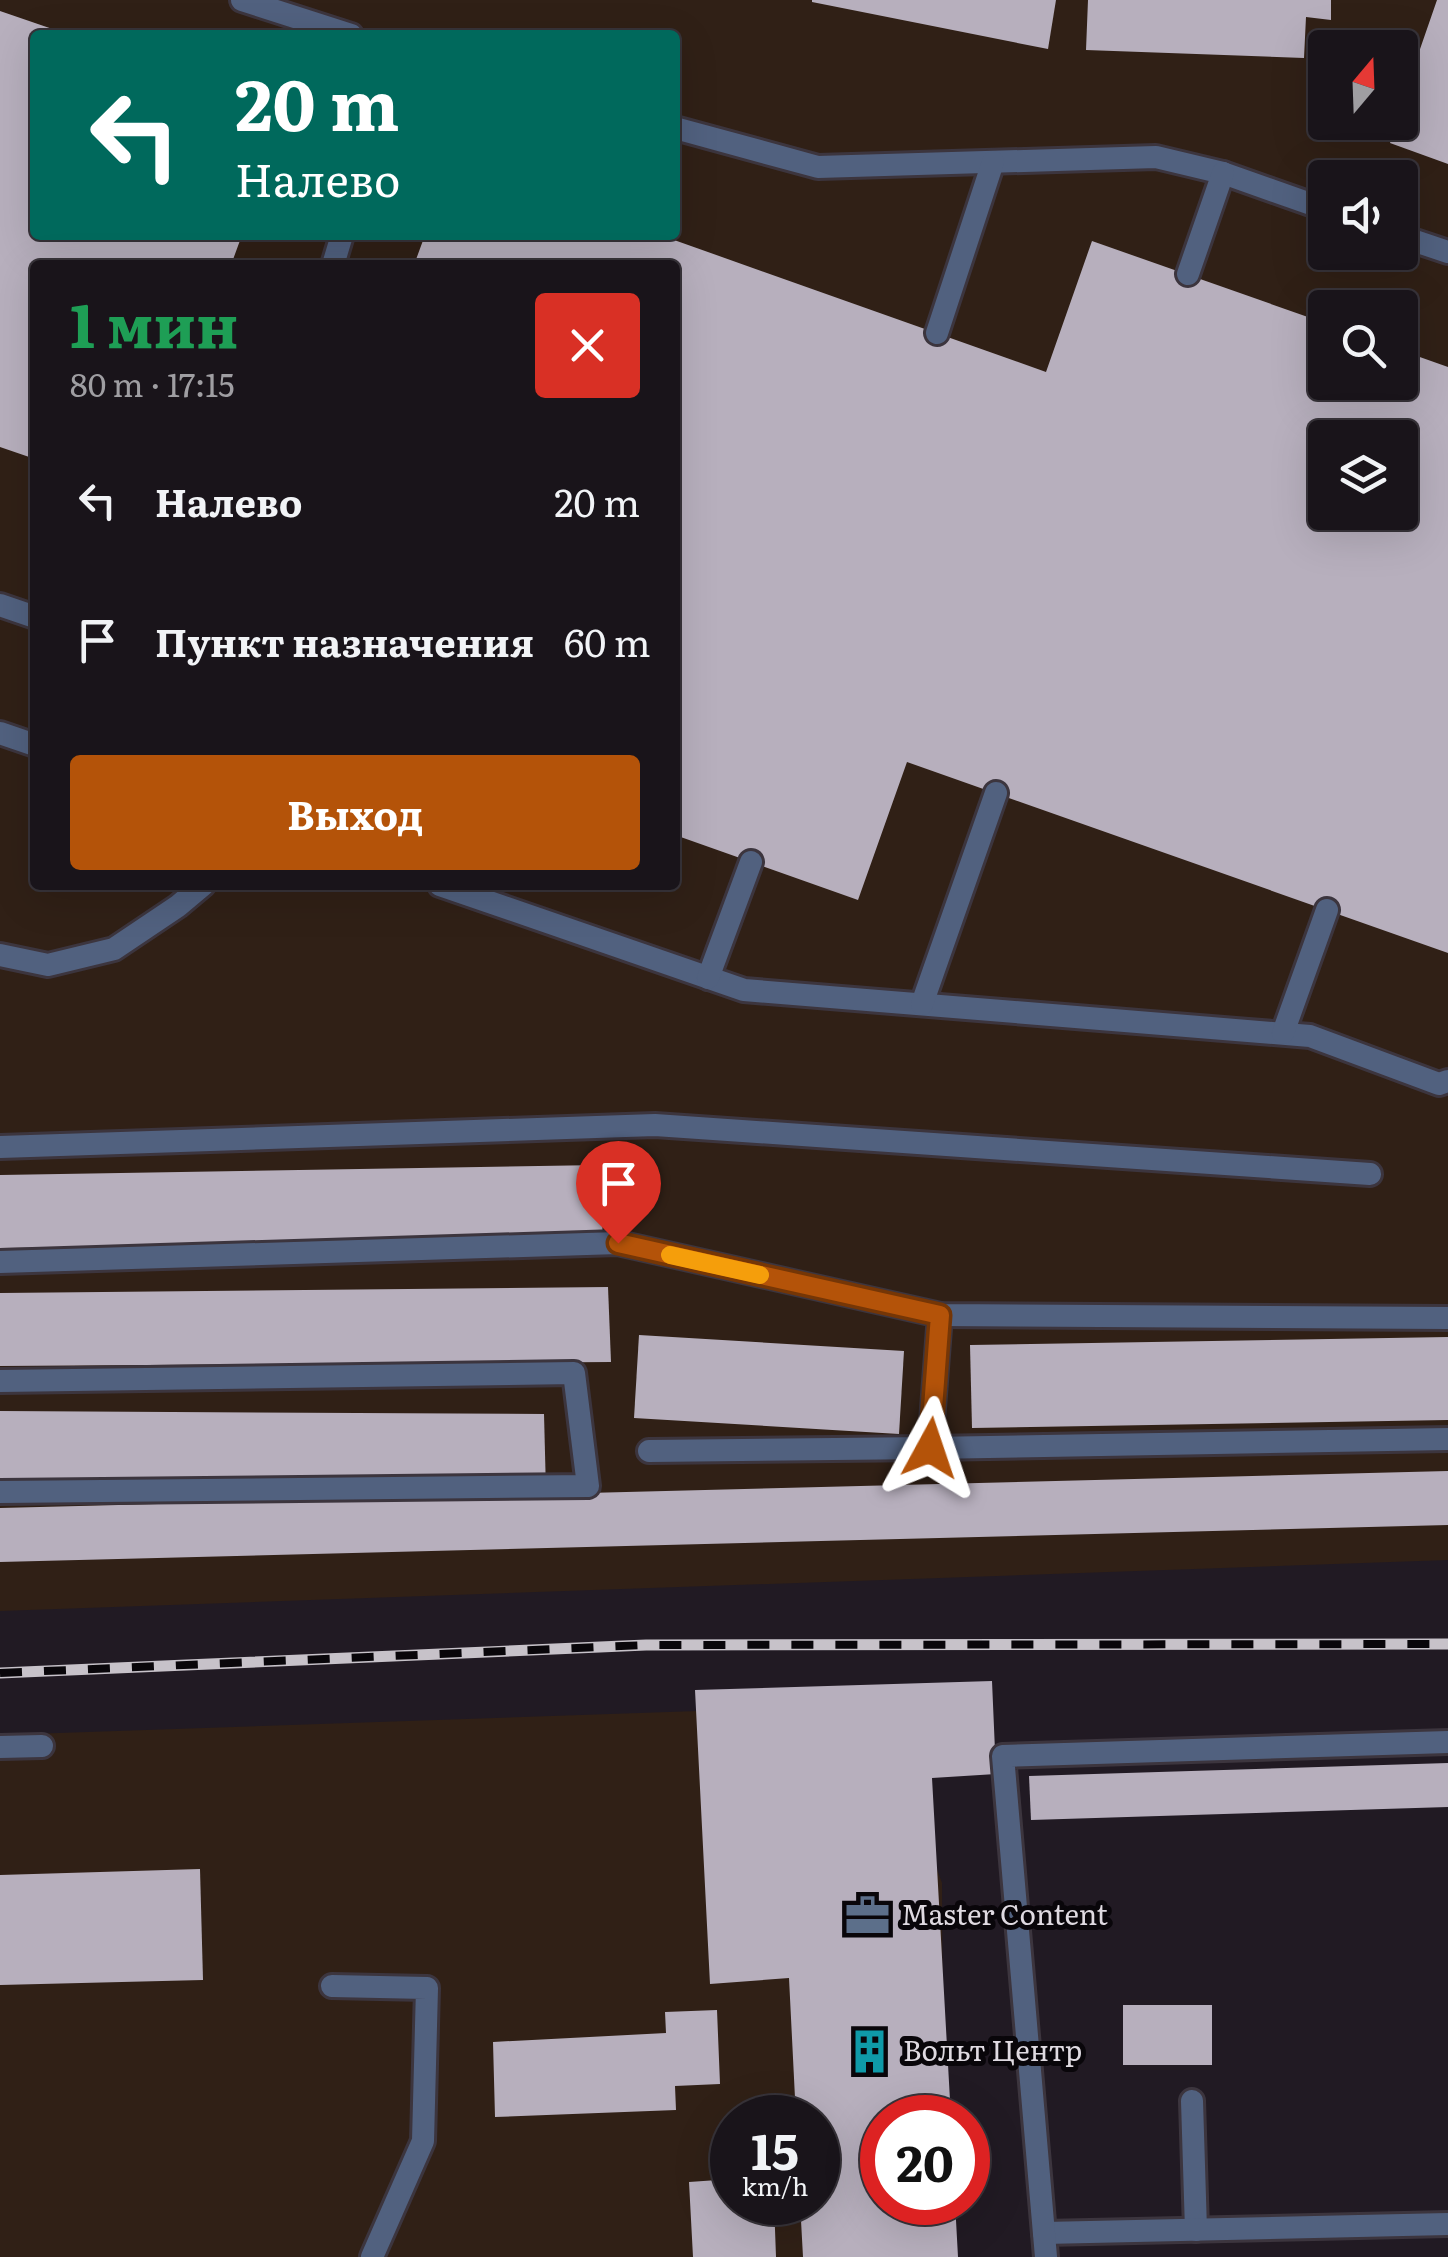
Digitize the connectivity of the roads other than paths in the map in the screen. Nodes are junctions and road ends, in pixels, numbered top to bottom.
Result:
1 (242, 0) edge
2 (335, 30) edge
3 (680, 129) edge
4 (993, 162) junction
5 (1223, 173) junction
6 (1308, 203) edge
7 (1418, 242) edge
8 (1448, 252) edge
9 (1188, 274) dead end
10 (938, 333) dead end
11 (0, 605) edge
12 (30, 616) edge
13 (0, 733) edge
14 (30, 743) edge
15 (996, 793) dead end
16 (751, 862) dead end
17 (197, 890) edge
18 (454, 890) edge
19 (1326, 910) dead end
20 (0, 956) edge
21 (708, 978) junction
22 (922, 1004) junction
23 (1283, 1033) junction
24 (1448, 1080) edge
25 (0, 1147) edge
26 (1370, 1174) dead end
27 (0, 1262) edge
28 (940, 1315) junction
29 (1448, 1318) edge
30 (0, 1381) edge
31 (1448, 1438) edge
32 (930, 1448) junction
33 (650, 1452) dead end
34 (0, 1492) edge
35 (1448, 1742) edge
36 (42, 1746) dead end
37 (0, 1748) edge
38 (332, 1986) dead end
39 (1192, 2101) dead end
40 (1448, 2224) edge
41 (1196, 2230) junction
42 (1045, 2245) edge
43 (372, 2257) edge

1 - 2 lane
3 - 4 lane
4 - 5 lane
4 - 10 lane
5 - 6 lane
5 - 9 lane
7 - 8 lane
11 - 12 lane
13 - 14 lane
15 - 22 lane
16 - 21 lane
17 - 20 lane
18 - 21 lane
19 - 23 lane
21 - 22 lane
22 - 23 lane
23 - 24 lane
25 - 26 lane
27 - 28 lane
28 - 29 lane
28 - 32 lane
30 - 34 lane
31 - 32 lane
32 - 33 lane
35 - 42 lane
36 - 37 lane
38 - 43 lane
39 - 41 lane
40 - 41 lane
41 - 42 lane

